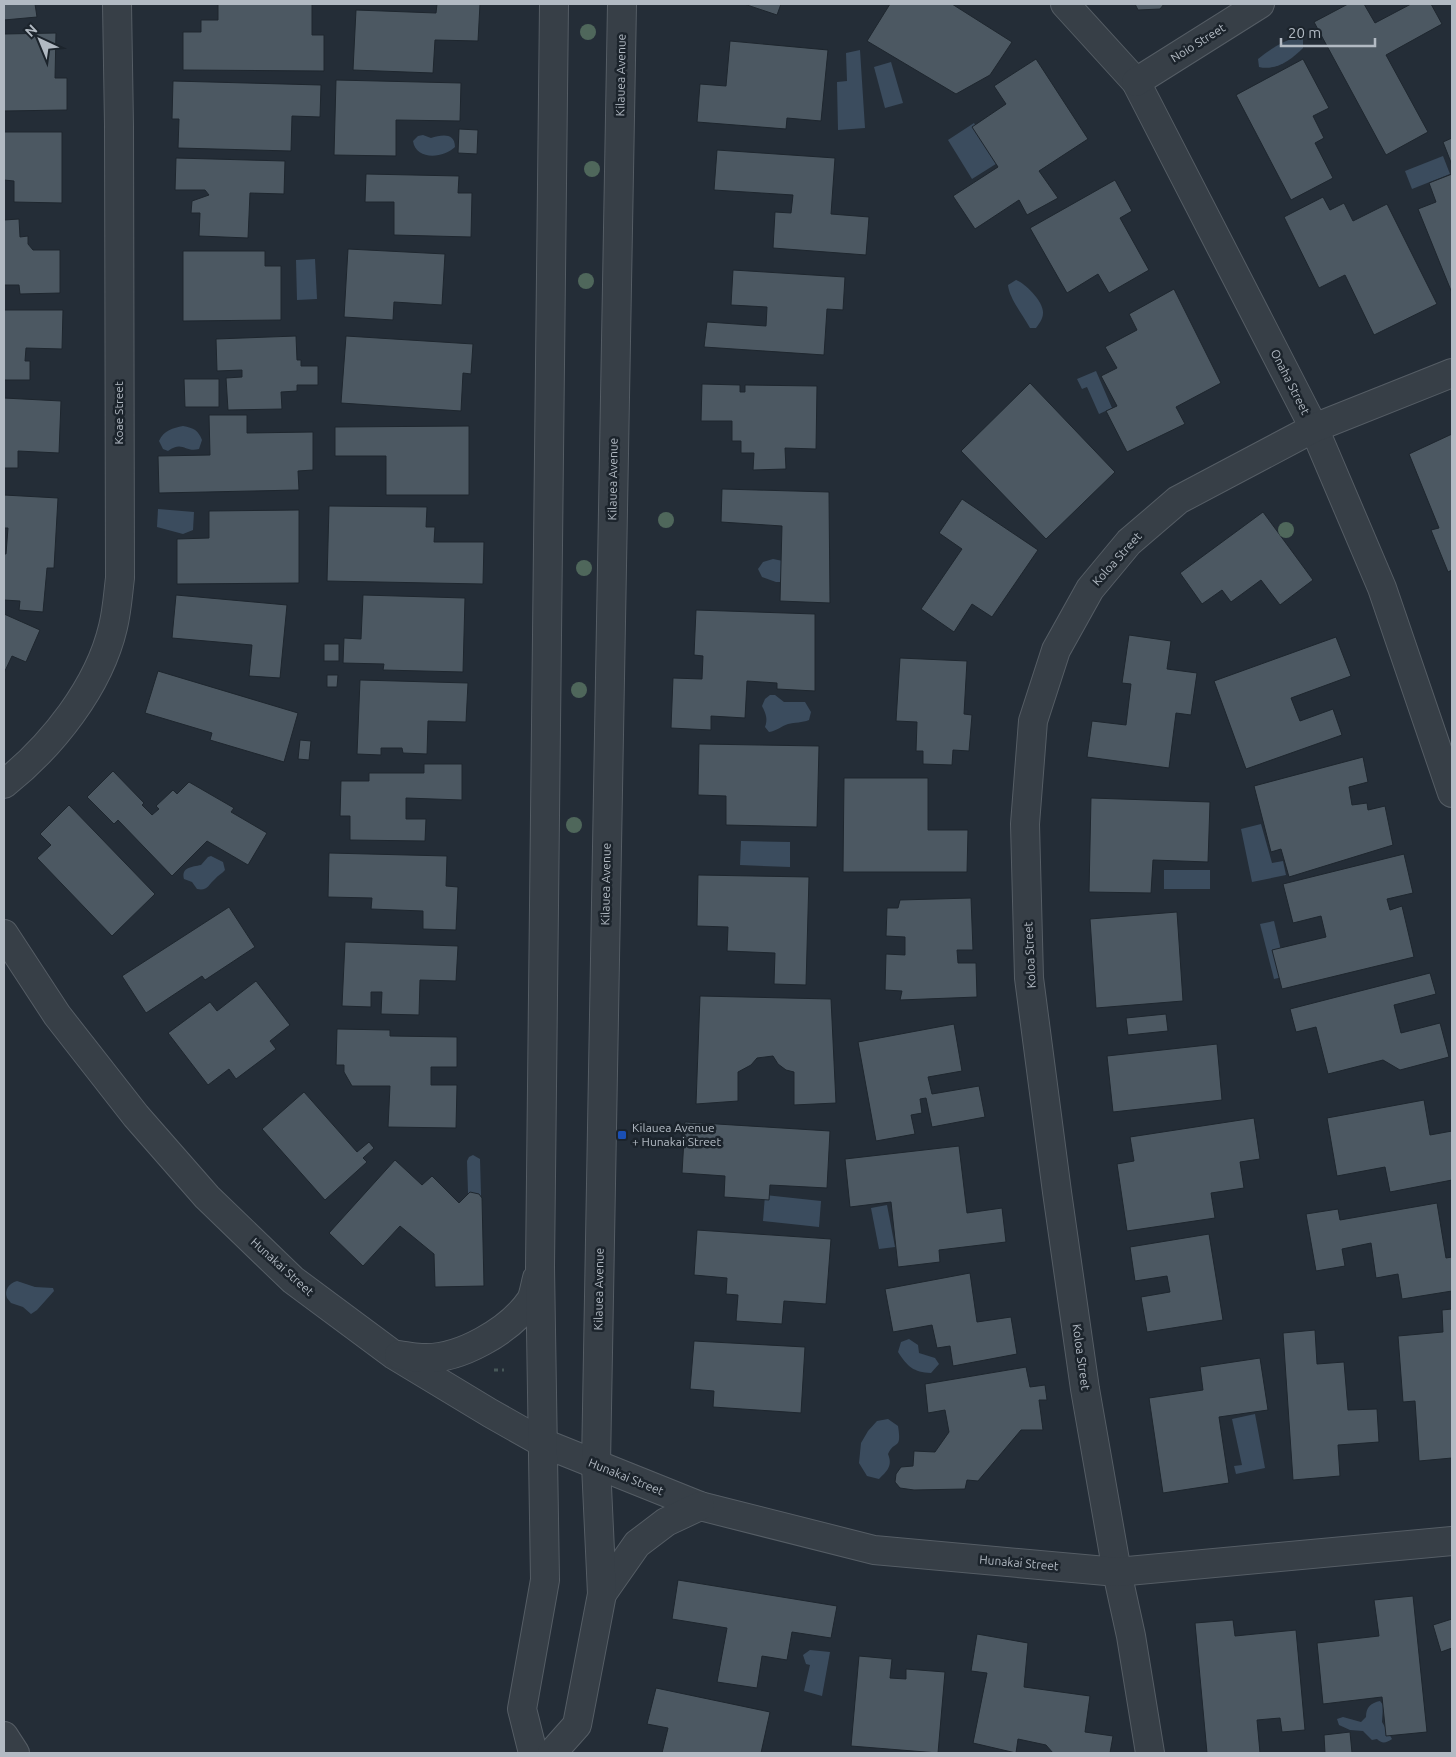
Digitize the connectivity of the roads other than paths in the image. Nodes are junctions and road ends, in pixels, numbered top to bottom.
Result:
1 (117, 4) edge
2 (554, 4) edge
3 (622, 4) edge
4 (1065, 4) edge
5 (1260, 4) edge
6 (1136, 82) junction
7 (1452, 373) edge
8 (1314, 428) junction
9 (4, 784) edge
10 (1452, 794) edge
11 (4, 934) edge
12 (540, 1267) junction
13 (394, 1355) junction
14 (543, 1443) junction
15 (596, 1465) junction
16 (700, 1506) junction
17 (1452, 1541) edge
18 (1117, 1572) junction
19 (602, 1594) junction
20 (4, 1736) edge
21 (15, 1753) edge
22 (533, 1753) edge
23 (552, 1753) edge
24 (1150, 1753) edge

1 - 9 street, Koae Street
2 - 12 street
3 - 15 street, Kilauea Avenue
4 - 6 street, Onaha Street
5 - 6 street, Noio Street
6 - 8 street, Onaha Street
7 - 8 street, Koloa Street
8 - 10 street, Onaha Street
8 - 18 street, Koloa Street
11 - 13 street, Hunakai Street
12 - 13 street
12 - 14 street
13 - 14 street, Hunakai Street
14 - 15 street, Hunakai Street
14 - 22 street
15 - 16 street, Hunakai Street
15 - 19 street, Kilauea Avenue
16 - 18 street, Hunakai Street
16 - 19 street
17 - 18 street, Hunakai Street
18 - 24 street, Koloa Street
19 - 23 street, Kilauea Avenue
20 - 21 street

